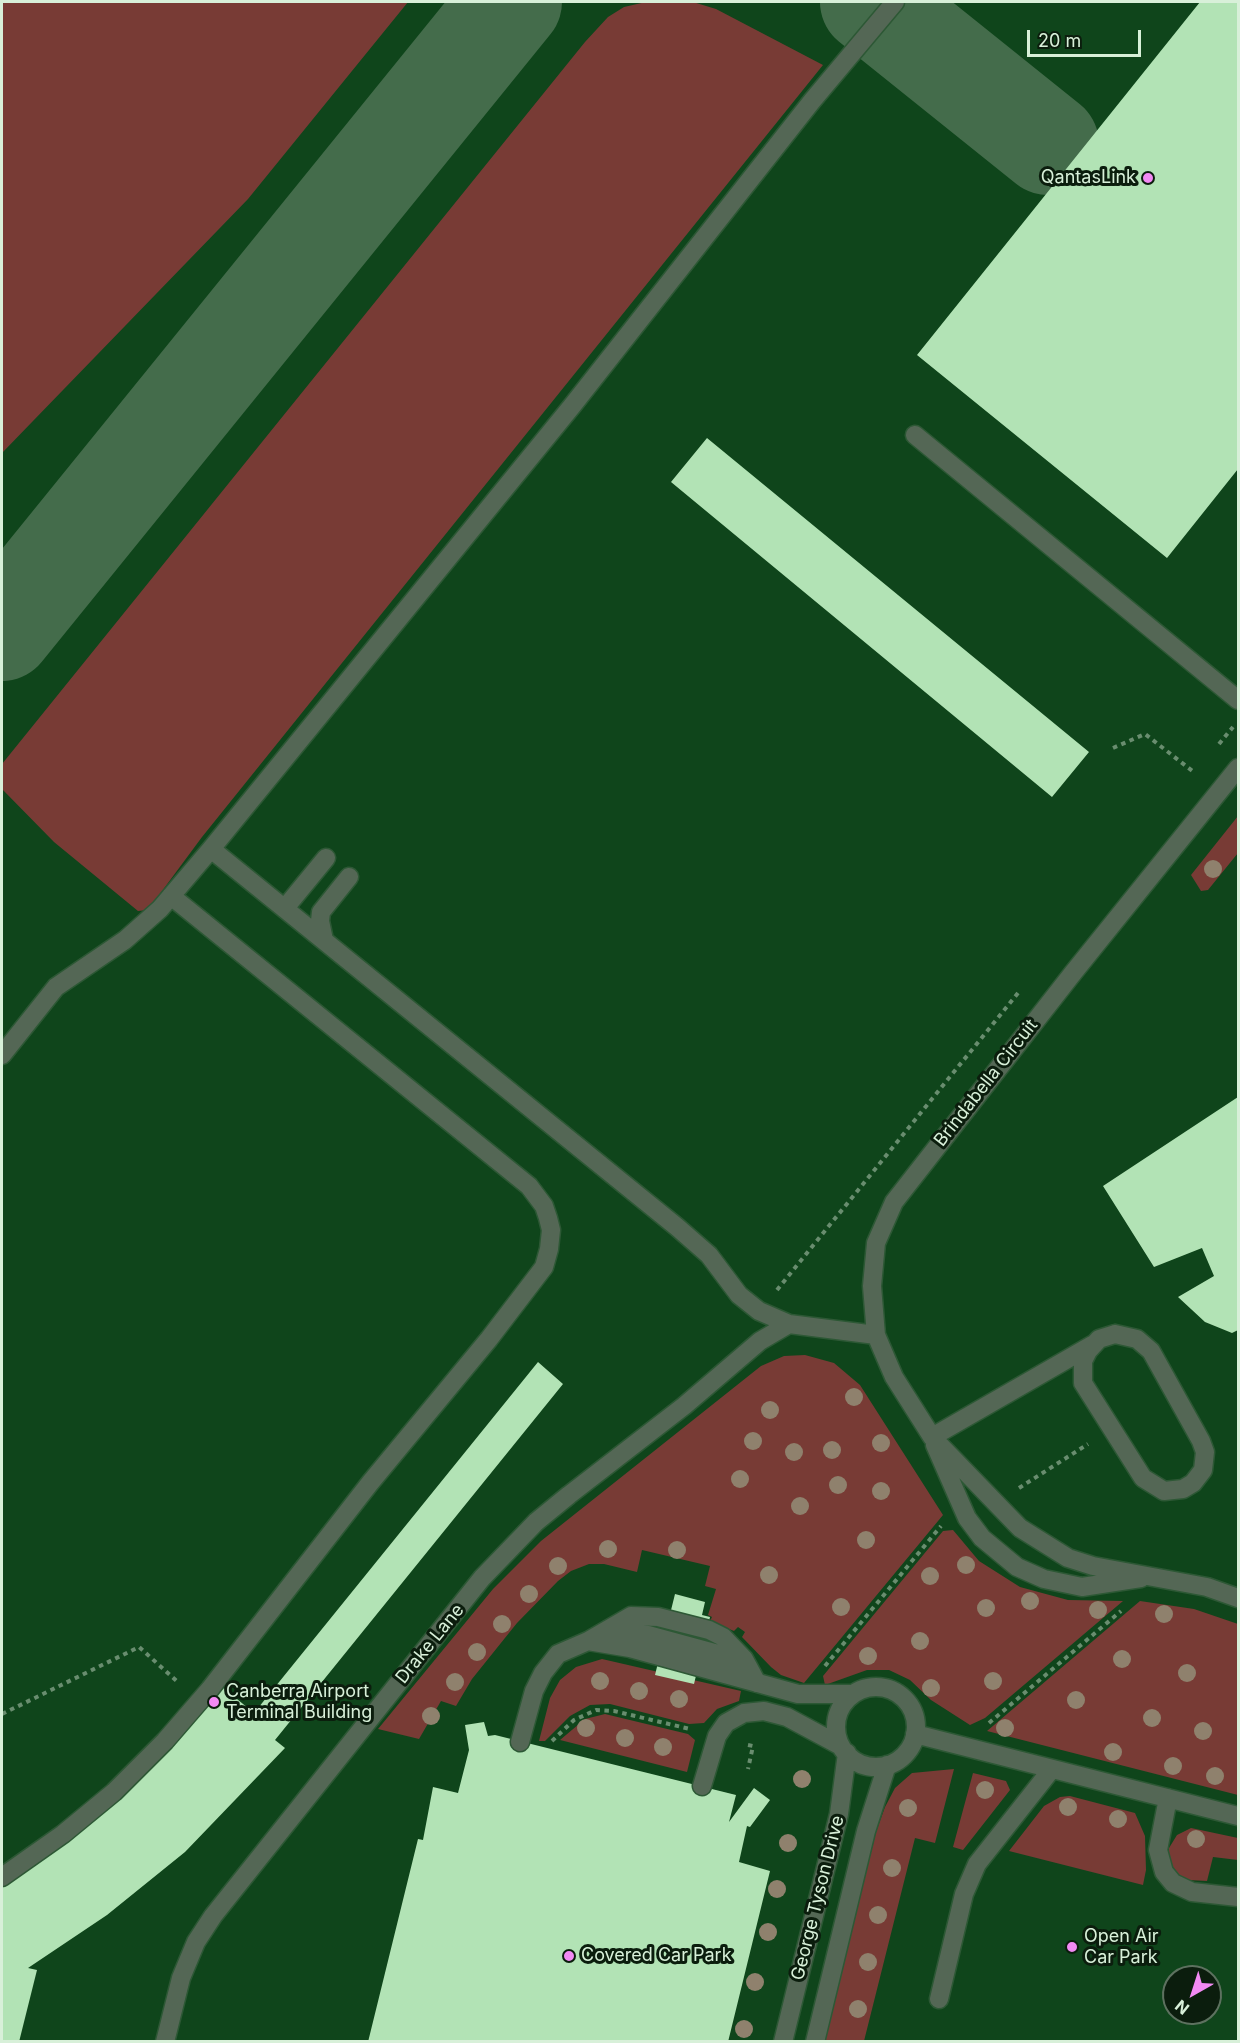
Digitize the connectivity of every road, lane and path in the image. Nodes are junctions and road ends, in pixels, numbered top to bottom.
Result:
1 (895, 2) edge
2 (915, 435) dead end
3 (1239, 700) edge
4 (1239, 721) edge
5 (1217, 747) dead end
6 (1113, 748) dead end
7 (1203, 764) dead end
8 (1239, 768) edge
9 (1195, 773) junction
10 (1188, 782) dead end
11 (211, 849) junction
12 (326, 858) dead end
13 (349, 877) dead end
14 (171, 896) junction
15 (285, 908) junction
16 (324, 940) junction
17 (1020, 990) dead end
18 (2, 1055) edge
19 (759, 1311) junction
20 (789, 1324) junction
21 (876, 1335) junction
22 (1093, 1344) junction
23 (1112, 1429) junction
24 (932, 1437) junction
25 (1010, 1494) dead end
26 (940, 1527) dead end
27 (1160, 1578) junction
28 (1239, 1598) edge
29 (1124, 1609) dead end
30 (588, 1641) junction
31 (818, 1675) dead end
32 (757, 1683) junction
33 (185, 1688) dead end
34 (853, 1694) junction
35 (2, 1714) edge
36 (699, 1732) dead end
37 (915, 1734) junction
38 (520, 1742) dead end
39 (743, 1743) dead end
40 (545, 1747) dead end
41 (961, 1747) junction
42 (844, 1750) junction
43 (887, 1765) junction
44 (748, 1768) dead end
45 (1051, 1770) junction
46 (702, 1786) dead end
47 (1168, 1798) junction
48 (1239, 1816) edge
49 (2, 1877) edge
50 (1239, 1897) edge
51 (939, 1999) dead end
52 (165, 2042) edge
53 (783, 2042) edge
54 (814, 2042) edge

1 - 11 street
2 - 3 street
4 - 5 path
6 - 9 path
7 - 9 path
8 - 21 street, Brindabella Circuit
9 - 10 path
11 - 14 street
11 - 15 street
12 - 15 street
13 - 16 street
14 - 18 street
14 - 49 street
15 - 16 street
16 - 19 street
17 - 19 path
19 - 20 street
20 - 21 street
20 - 52 street, Drake Lane
21 - 24 street, Brindabella Circuit
22 - 23 street
22 - 23 street
22 - 24 street
23 - 25 path
24 - 27 street, Brindabella Circuit
24 - 27 street, Brindabella Circuit
26 - 31 path
27 - 28 street, Brindabella Circuit
29 - 41 path
30 - 32 street
30 - 32 street
30 - 38 street
32 - 34 street
33 - 35 path
34 - 37 street
34 - 42 street
36 - 40 path
37 - 41 street
37 - 43 street
39 - 44 path
41 - 45 street
42 - 43 street
42 - 46 street
42 - 53 street, George Tyson Drive
43 - 54 street, George Tyson Drive
45 - 47 street
45 - 51 street
47 - 48 street
47 - 50 street

